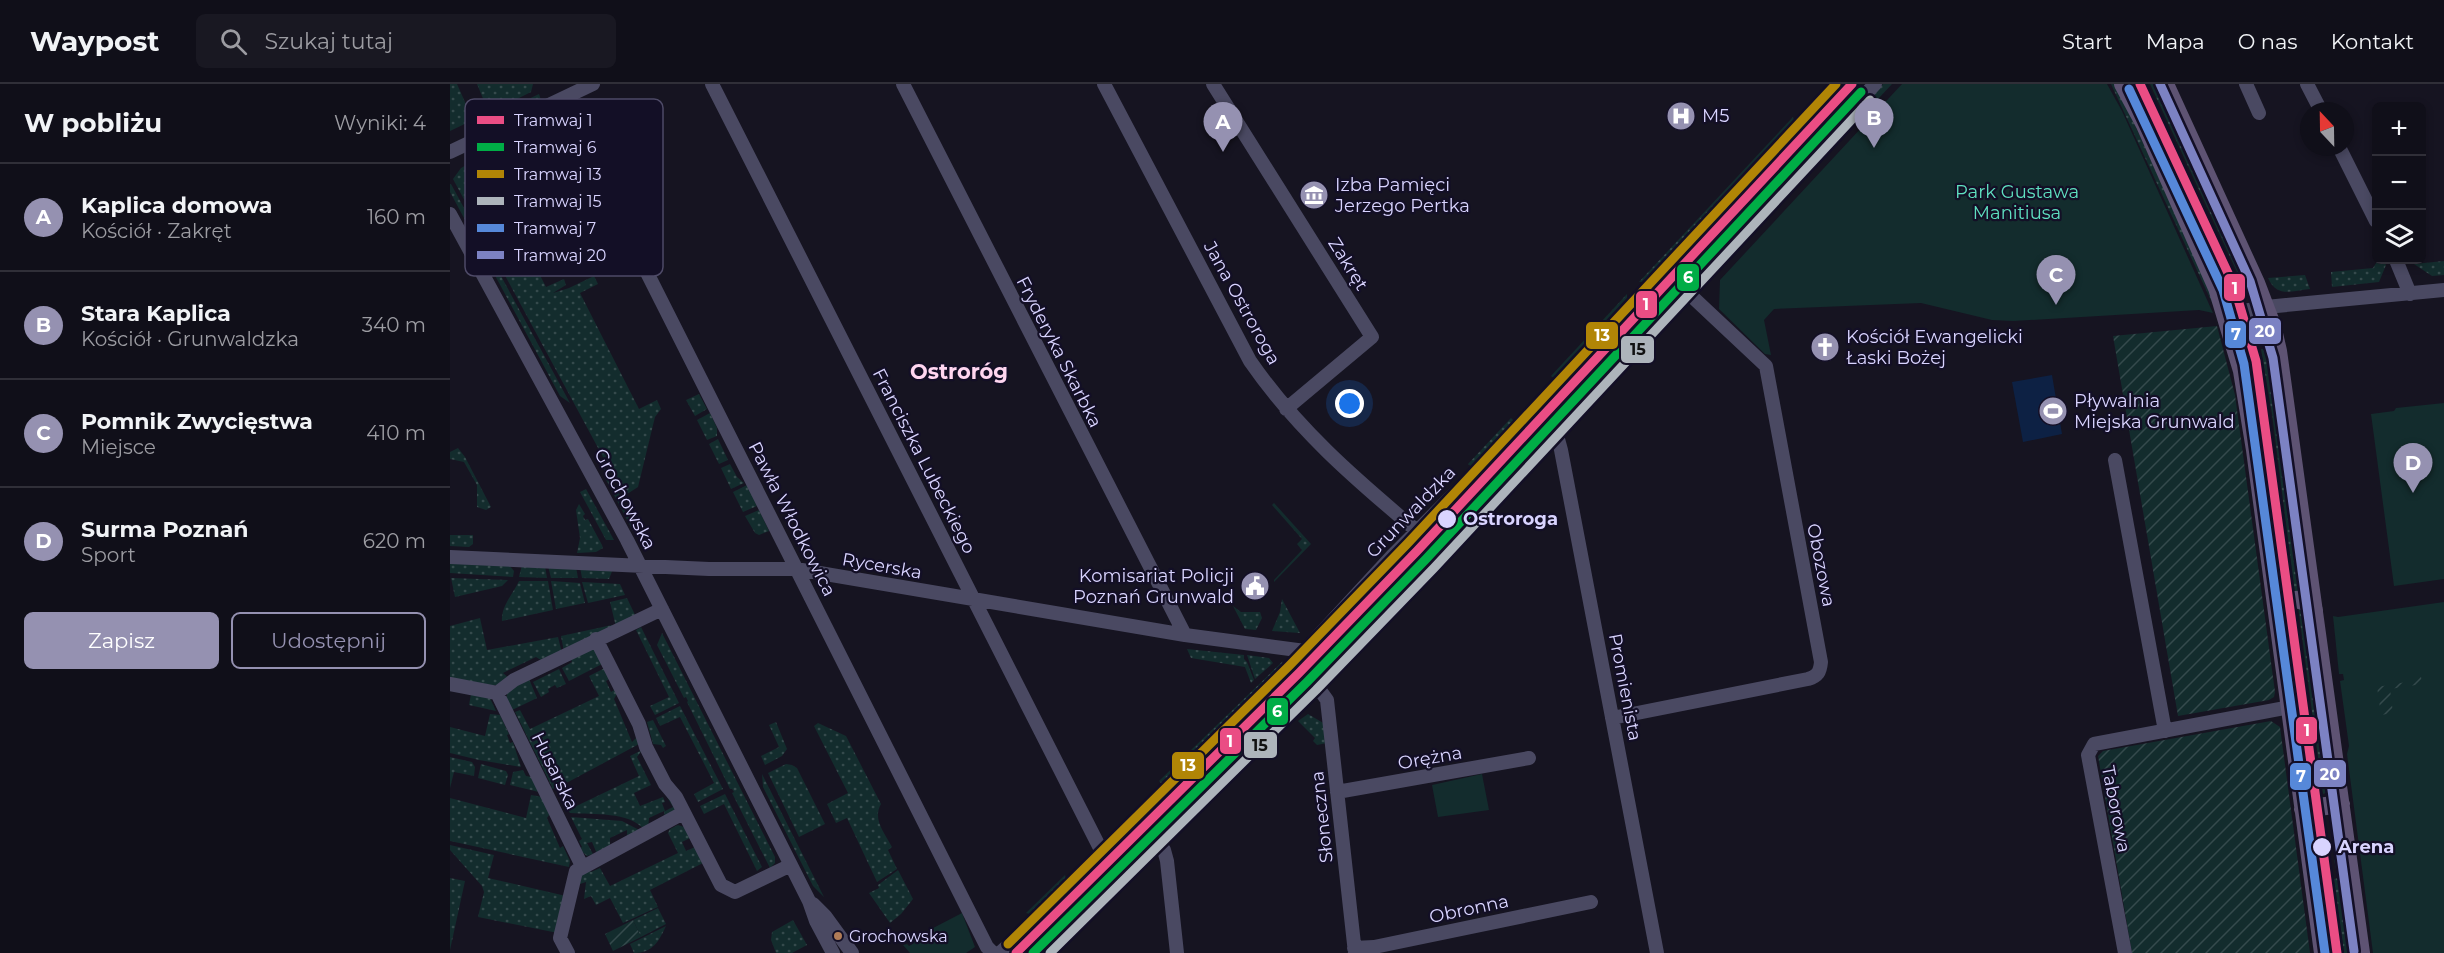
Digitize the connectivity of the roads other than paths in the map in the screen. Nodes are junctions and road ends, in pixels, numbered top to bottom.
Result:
1 (593, 84) edge
2 (712, 84) edge
3 (903, 84) edge
4 (1104, 84) edge
5 (1213, 84) edge
6 (1837, 84) edge
7 (1875, 84) edge
8 (2123, 84) edge
9 (2165, 84) edge
10 (2246, 84) edge
11 (2307, 84) edge
12 (562, 99) edge
13 (2316, 102) edge
14 (2259, 113) dead end
15 (465, 145) edge
16 (450, 152) edge
17 (2344, 156) edge
18 (2372, 213) edge
19 (450, 214) edge
20 (465, 242) edge
21 (2398, 264) edge
22 (483, 276) edge
23 (649, 276) edge
24 (1684, 289) junction
25 (2444, 290) edge
26 (2410, 294) junction
27 (2265, 307) junction
28 (2227, 314) junction
29 (1286, 409) junction
30 (1551, 431) junction
31 (2115, 460) dead end
32 (1481, 466) junction
33 (1500, 484) junction
34 (1417, 531) junction
35 (450, 557) edge
36 (639, 565) junction
37 (796, 569) junction
38 (974, 600) junction
39 (662, 609) junction
40 (2314, 610) junction
41 (2278, 616) junction
42 (1185, 635) junction
43 (596, 639) junction
44 (1305, 651) junction
45 (1314, 682) junction
46 (450, 684) edge
47 (496, 693) junction
48 (2290, 708) junction
49 (1612, 718) junction
50 (2165, 731) junction
51 (1529, 758) dead end
52 (1337, 792) junction
53 (2340, 804) junction
54 (2303, 809) junction
55 (683, 813) junction
56 (1156, 839) junction
57 (1103, 854) junction
58 (791, 865) junction
59 (582, 866) junction
60 (809, 901) junction
61 (1591, 902) dead end
62 (1354, 950) edge
63 (568, 953) edge
64 (833, 953) edge
65 (852, 953) edge
66 (993, 953) edge
67 (1000, 953) edge
68 (1040, 953) edge
69 (1177, 953) edge
70 (1657, 953) edge
71 (2125, 953) edge
72 (2323, 953) edge
73 (2361, 953) edge

1 - 12 street
2 - 38 street, Franciszka Lubeckiego
3 - 42 street, Fryderyka Skarbka
4 - 29 street, Jana Ostroroga
5 - 29 street, Zakręt
6 - 32 street, Grunwaldzka
7 - 24 street
8 - 28 main road
9 - 27 main road
10 - 14 street
11 - 13 street
15 - 16 street
17 - 18 street
19 - 20 street, Grochowska
21 - 26 street
22 - 36 street, Grochowska
23 - 37 street, Pawła Włodkowica
24 - 30 street
24 - 49 street, Obozowa
25 - 26 street
26 - 27 street
27 - 28 street
27 - 40 main road
28 - 41 main road
29 - 34 street, Jana Ostroroga
30 - 33 street
30 - 49 street, Promienista
31 - 50 street
32 - 33 street
32 - 34 street, Grunwaldzka
33 - 45 street
34 - 44 street, Grunwaldzka
35 - 36 street, Rycerska
36 - 37 street, Rycerska
36 - 39 street, Grochowska
37 - 38 street, Rycerska
37 - 66 street, Pawła Włodkowica
38 - 42 street, Rycerska
38 - 57 street, Franciszka Lubeckiego
39 - 43 street
39 - 58 street, Grochowska
40 - 41 main road
40 - 53 main road
41 - 48 main road
42 - 44 street, Rycerska
43 - 47 street
43 - 55 street
44 - 57 street, Grunwaldzka
45 - 52 street, Słoneczna
45 - 56 street
46 - 47 street
47 - 59 street, Husarska
48 - 50 street, Taborowa
48 - 54 main road
49 - 70 street, Promienista
50 - 71 street, Taborowa
51 - 52 street, Orężna
52 - 62 street, Słoneczna
53 - 54 main road
53 - 73 main road
54 - 72 main road
55 - 58 street
55 - 59 street
56 - 68 street
56 - 69 street
57 - 67 street, Grunwaldzka
58 - 60 street, Grochowska
59 - 63 street
60 - 64 street, Grochowska
60 - 65 street, Grochowska
61 - 62 street, Obronna

